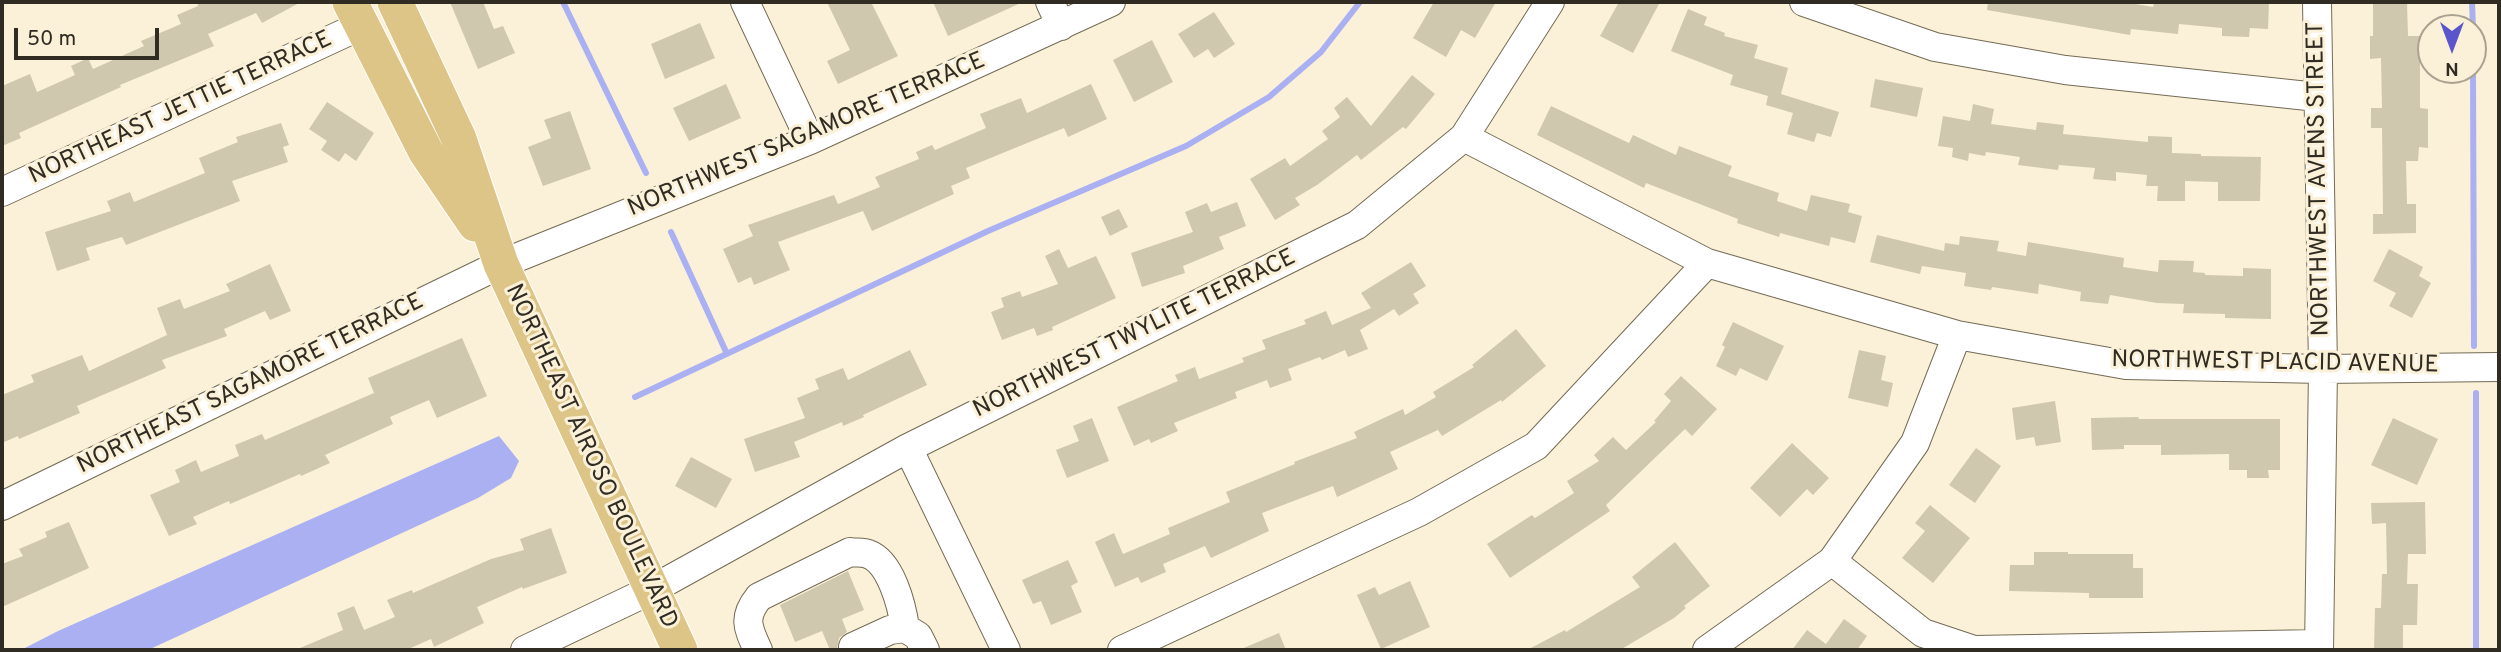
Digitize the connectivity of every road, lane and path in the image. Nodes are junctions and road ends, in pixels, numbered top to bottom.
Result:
1 (396, 2) edge
2 (745, 2) edge
3 (1111, 2) edge
4 (1550, 2) edge
5 (1804, 2) edge
6 (2317, 2) edge
7 (355, 14) edge
8 (1056, 14) edge
9 (2317, 97) junction
10 (1464, 138) junction
11 (810, 140) junction
12 (2, 192) edge
13 (1707, 263) junction
14 (501, 264) junction
15 (1957, 335) junction
16 (2499, 367) edge
17 (2323, 369) junction
18 (908, 448) junction
19 (2, 506) edge
20 (1832, 561) junction
21 (651, 590) junction
22 (905, 628) junction
23 (853, 647) dead end
24 (2319, 647) edge
25 (525, 650) edge
26 (680, 650) edge
27 (758, 650) edge
28 (925, 650) edge
29 (1006, 650) edge
30 (1122, 650) edge
31 (1707, 650) edge

1 - 14 main road, NORTHEAST AIROSO BOULEVARD
2 - 11 street
3 - 8 street, NORTHWEST SAGAMORE TERRACE
4 - 10 street, NORTHWEST TWYLITE TERRACE
5 - 9 street
6 - 9 street, NORTHWEST AVENS STREET
7 - 12 street, NORTHEAST JETTIE TERRACE
7 - 14 main road, NORTHEAST AIROSO BOULEVARD
8 - 11 street, NORTHWEST SAGAMORE TERRACE
9 - 17 street, NORTHWEST AVENS STREET
10 - 13 street, NORTHWEST PLACID AVENUE
10 - 18 street, NORTHWEST TWYLITE TERRACE
11 - 14 street, NORTHWEST SAGAMORE TERRACE
13 - 15 street, NORTHWEST PLACID AVENUE
13 - 30 street
14 - 19 street, NORTHEAST SAGAMORE TERRACE
14 - 21 main road, NORTHEAST AIROSO BOULEVARD
15 - 17 street, NORTHWEST PLACID AVENUE
15 - 20 street
16 - 17 street, NORTHWEST PLACID AVENUE
17 - 24 street, NORTHWEST AVENS STREET
18 - 21 street, NORTHWEST TWYLITE TERRACE
18 - 29 street
20 - 24 street
20 - 31 street
21 - 25 street, NORTHWEST TWYLITE TERRACE
21 - 26 main road, NORTHEAST AIROSO BOULEVARD
22 - 23 street
22 - 27 street
22 - 28 street

